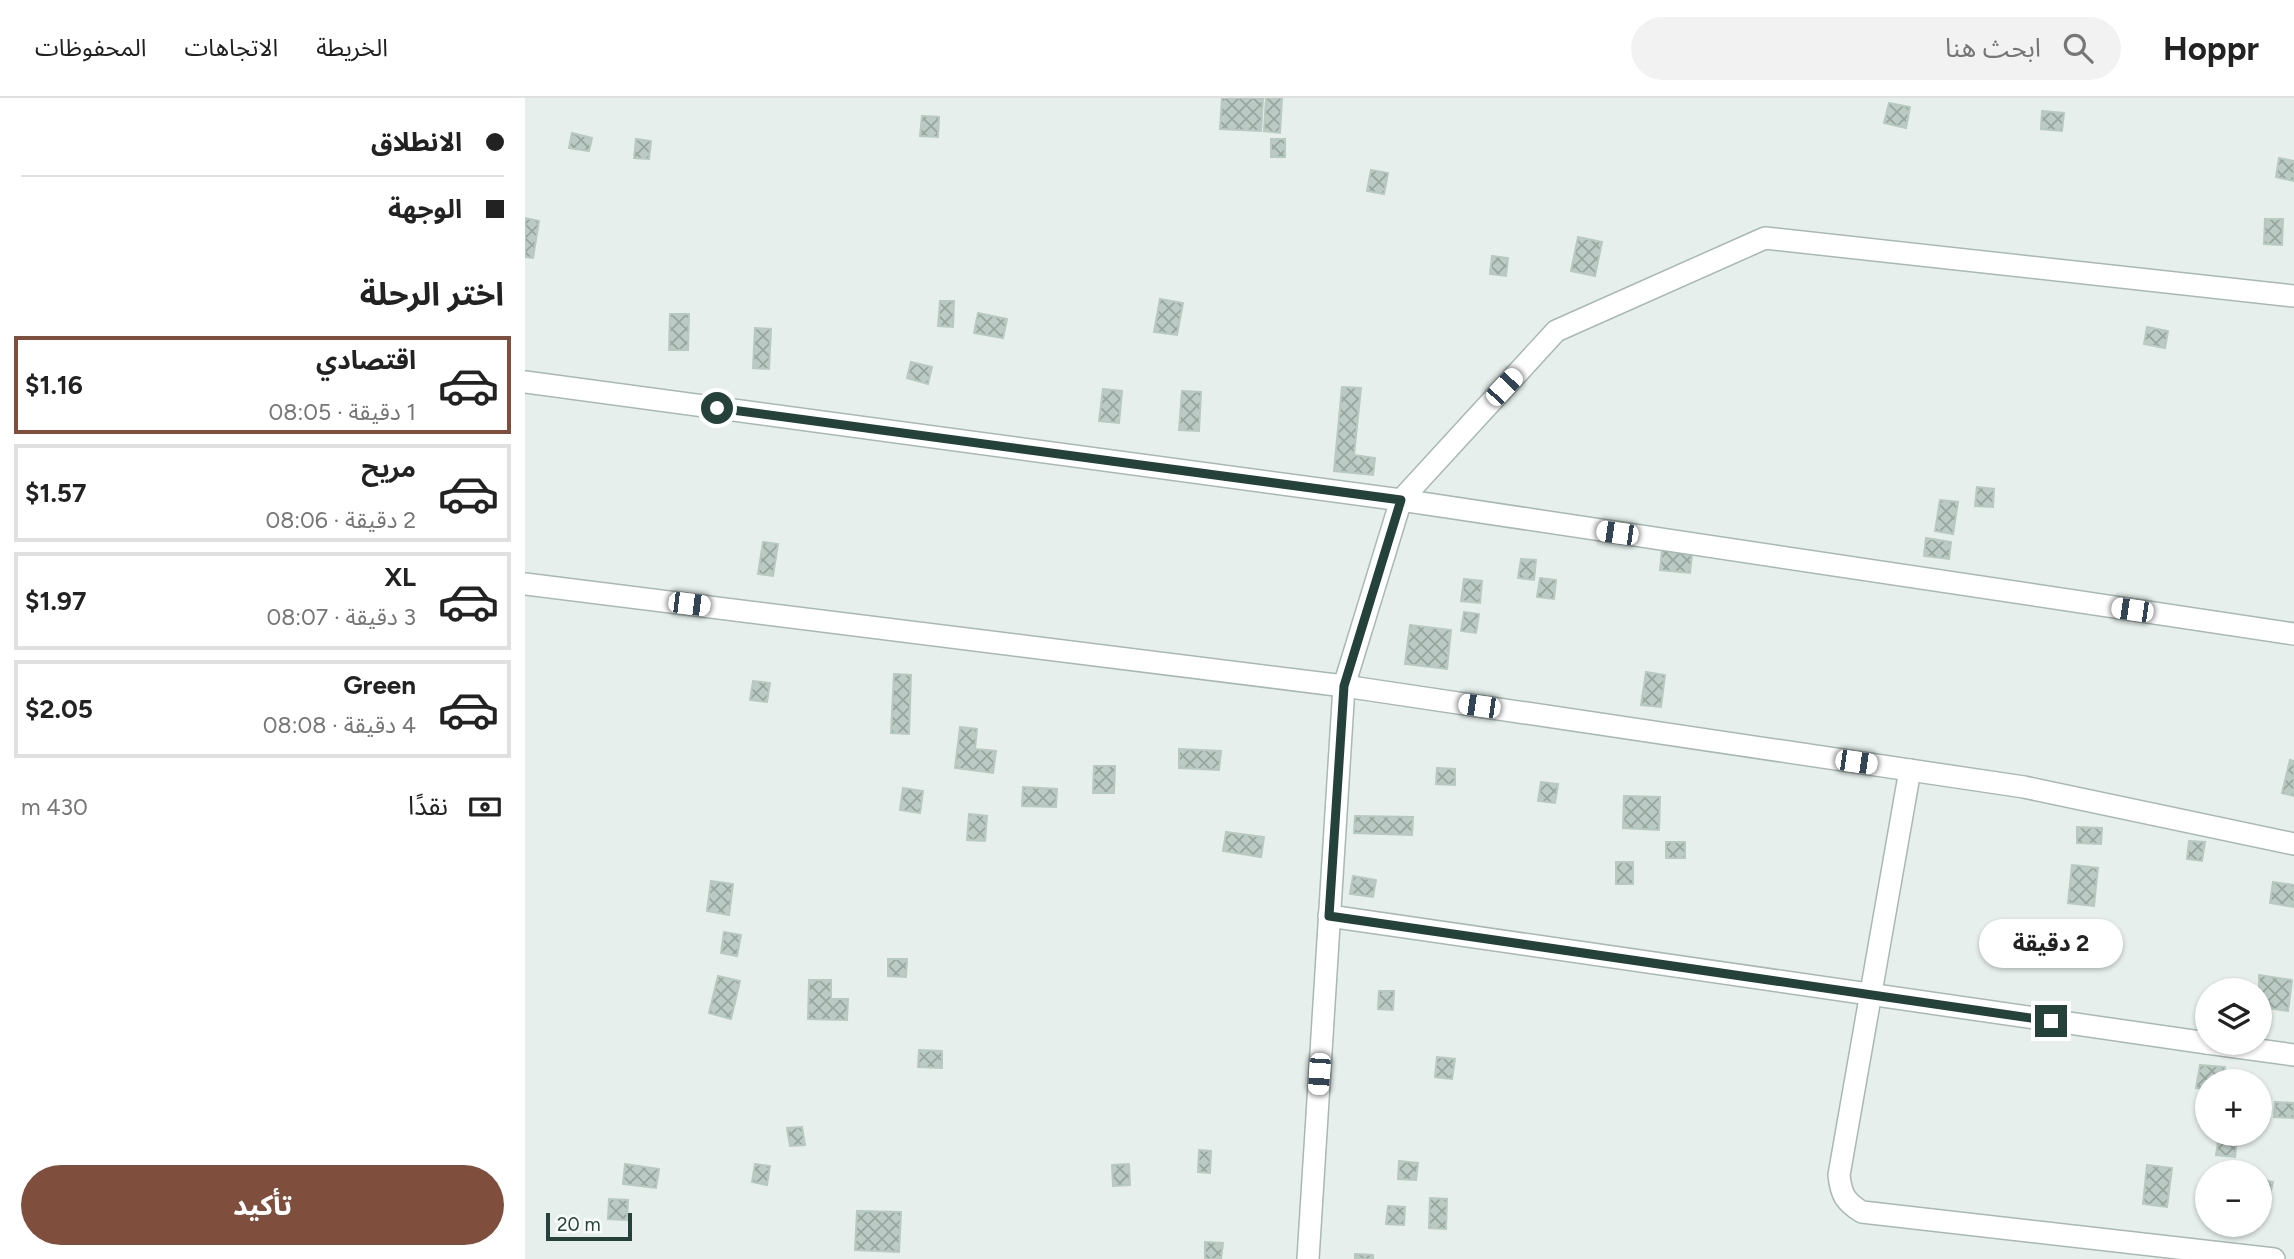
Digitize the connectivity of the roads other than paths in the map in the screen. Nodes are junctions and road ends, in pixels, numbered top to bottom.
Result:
1 (2294, 296) edge
2 (525, 382) edge
3 (1401, 500) junction
4 (525, 584) edge
5 (2294, 634) edge
6 (1344, 686) junction
7 (1910, 770) junction
8 (2294, 844) edge
9 (1329, 916) junction
10 (1870, 996) junction
11 (2195, 1041) edge
12 (2272, 1052) edge
13 (2294, 1055) edge
14 (1307, 1259) edge
15 (2274, 1259) edge

1 - 3 street
2 - 3 street
3 - 5 street
3 - 6 street
4 - 6 street
6 - 7 street
6 - 9 street
7 - 8 street
7 - 10 street
9 - 10 street
9 - 14 street
10 - 11 street
10 - 15 street
12 - 13 street

